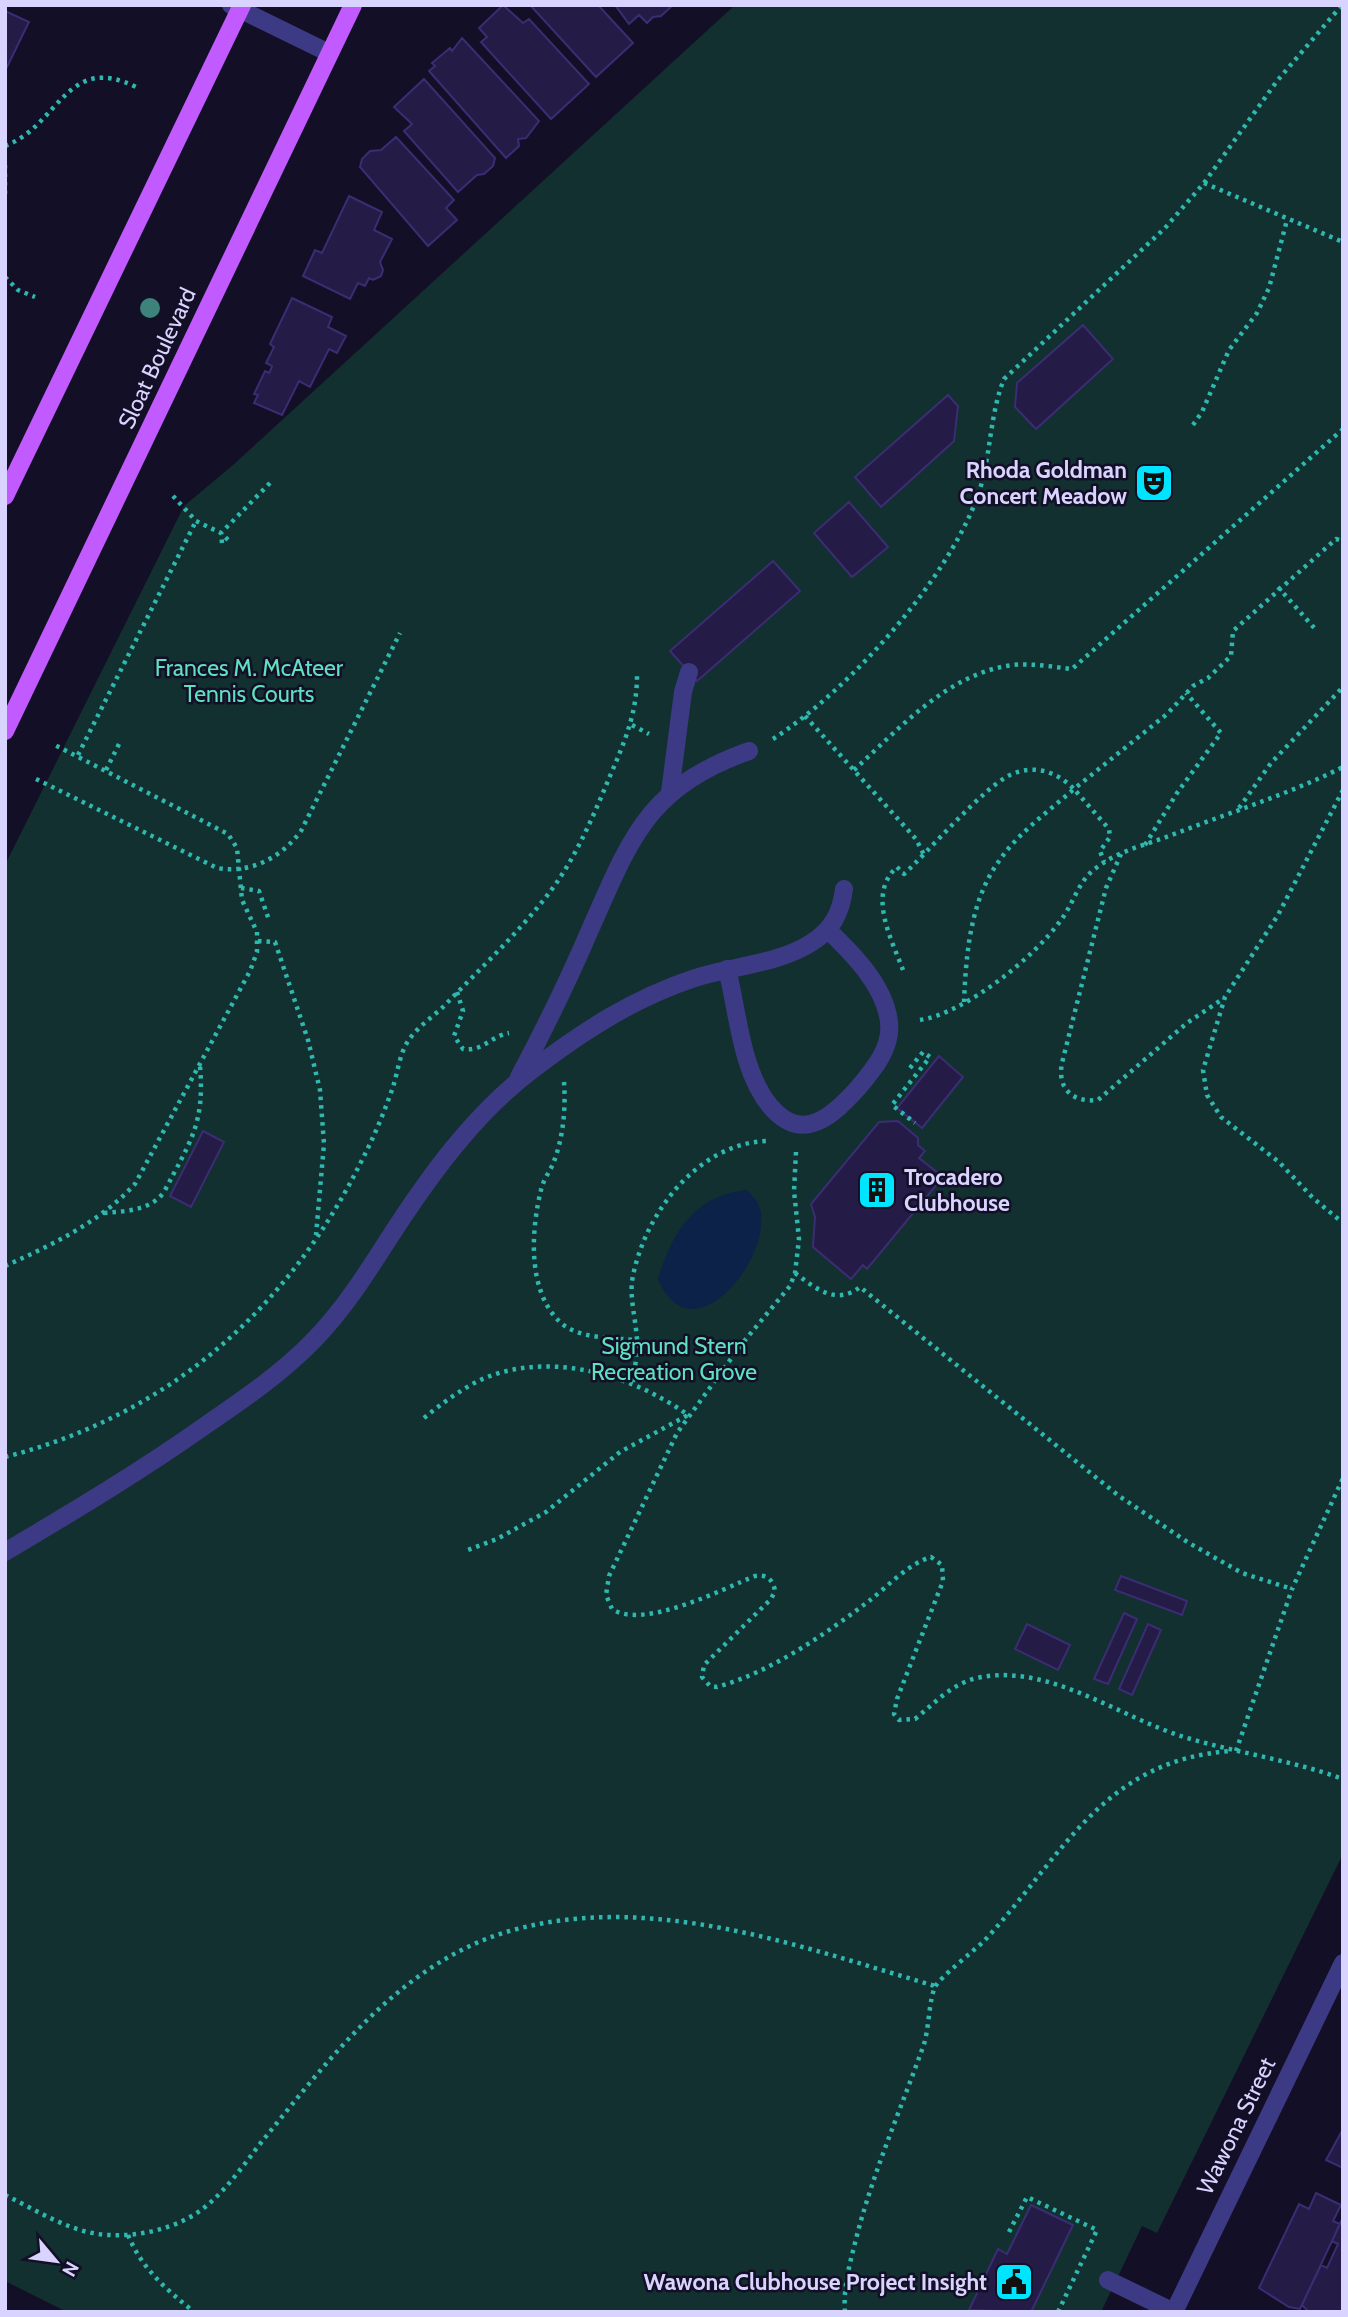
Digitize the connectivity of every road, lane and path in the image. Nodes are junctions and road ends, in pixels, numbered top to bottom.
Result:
1 (352, 5) edge
2 (1342, 5) edge
3 (238, 7) edge
4 (329, 53) junction
5 (136, 87) dead end
6 (5, 146) edge
7 (5, 165) edge
8 (1203, 183) junction
9 (5, 196) edge
10 (1287, 220) junction
11 (1343, 242) edge
12 (5, 276) edge
13 (35, 297) dead end
14 (1192, 425) dead end
15 (1343, 429) edge
16 (270, 483) dead end
17 (5, 496) edge
18 (173, 496) dead end
19 (195, 521) junction
20 (221, 533) junction
21 (229, 541) dead end
22 (1343, 541) edge
23 (222, 543) dead end
24 (1278, 587) junction
25 (1316, 630) dead end
26 (400, 633) dead end
27 (689, 672) dead end
28 (637, 675) dead end
29 (1343, 687) edge
30 (1186, 693) junction
31 (805, 716) junction
32 (632, 725) junction
33 (639, 729) dead end
34 (5, 731) edge
35 (121, 740) dead end
36 (53, 744) dead end
37 (750, 751) joint
38 (78, 755) junction
39 (1343, 767) edge
40 (106, 770) junction
41 (855, 771) junction
42 (36, 779) dead end
43 (1074, 789) junction
44 (1343, 790) edge
45 (670, 792) junction
46 (1238, 808) junction
47 (1146, 845) junction
48 (1121, 853) junction
49 (1104, 862) junction
50 (238, 871) junction
51 (240, 888) junction
52 (844, 889) dead end
53 (269, 920) dead end
54 (828, 930) junction
55 (258, 941) junction
56 (727, 969) junction
57 (457, 992) junction
58 (1225, 997) junction
59 (964, 1003) junction
60 (920, 1020) dead end
61 (499, 1035) dead end
62 (559, 1051) junction
63 (200, 1066) junction
64 (908, 1071) dead end
65 (515, 1083) junction
66 (915, 1123) dead end
67 (773, 1141) dead end
68 (797, 1145) dead end
69 (103, 1213) junction
70 (1343, 1223) edge
71 (316, 1236) junction
72 (5, 1266) edge
73 (795, 1273) junction
74 (637, 1340) junction
75 (633, 1382) junction
76 (688, 1415) junction
77 (424, 1418) dead end
78 (5, 1457) edge
79 (1343, 1478) edge
80 (468, 1550) dead end
81 (5, 1552) edge
82 (1292, 1589) junction
83 (1236, 1751) junction
84 (1343, 1780) edge
85 (1343, 1962) edge
86 (935, 1986) junction
87 (5, 2195) edge
88 (1009, 2232) dead end
89 (128, 2235) junction
90 (1108, 2280) dead end
91 (194, 2312) edge
92 (845, 2312) edge
93 (1058, 2312) edge
94 (1174, 2312) edge

1 - 4 main road, Sloat Boulevard
2 - 8 path
3 - 4 street
3 - 17 main road
4 - 34 main road, Sloat Boulevard
5 - 6 path
7 - 9 path
8 - 10 path
8 - 31 path
10 - 11 path
10 - 14 path
12 - 13 path
15 - 41 path
16 - 20 path
18 - 19 path
19 - 20 path
19 - 38 path
20 - 21 path
20 - 23 path
22 - 24 path
24 - 25 path
24 - 30 path
26 - 50 path
27 - 45 street
28 - 32 path
29 - 46 path
30 - 43 path
30 - 47 path
31 - 37 path
31 - 41 path
32 - 33 path
32 - 57 path
35 - 40 path
36 - 38 path
37 - 45 street
38 - 40 path
39 - 46 path
40 - 50 path
41 - 43 path
42 - 50 path
43 - 49 path
43 - 59 path
44 - 58 path
45 - 65 street
46 - 47 path
47 - 48 path
48 - 49 path
48 - 58 path
49 - 59 path
50 - 51 path
51 - 53 path
51 - 55 path
52 - 54 street
54 - 56 street
54 - 56 street
55 - 63 path
55 - 71 path
56 - 62 street
57 - 61 path
57 - 71 path
58 - 70 path
59 - 60 path
62 - 65 street
62 - 74 path
63 - 69 path
63 - 69 path
64 - 66 path
65 - 81 street
67 - 74 path
68 - 73 path
69 - 72 path
71 - 78 path
73 - 76 path
73 - 82 path
74 - 75 path
75 - 76 path
75 - 77 path
76 - 80 path
76 - 83 path
79 - 82 path
82 - 83 path
83 - 84 path
83 - 86 path
85 - 94 street, Wawona Street
86 - 89 path
86 - 92 path
87 - 89 path
88 - 93 path
89 - 91 path
90 - 94 street

